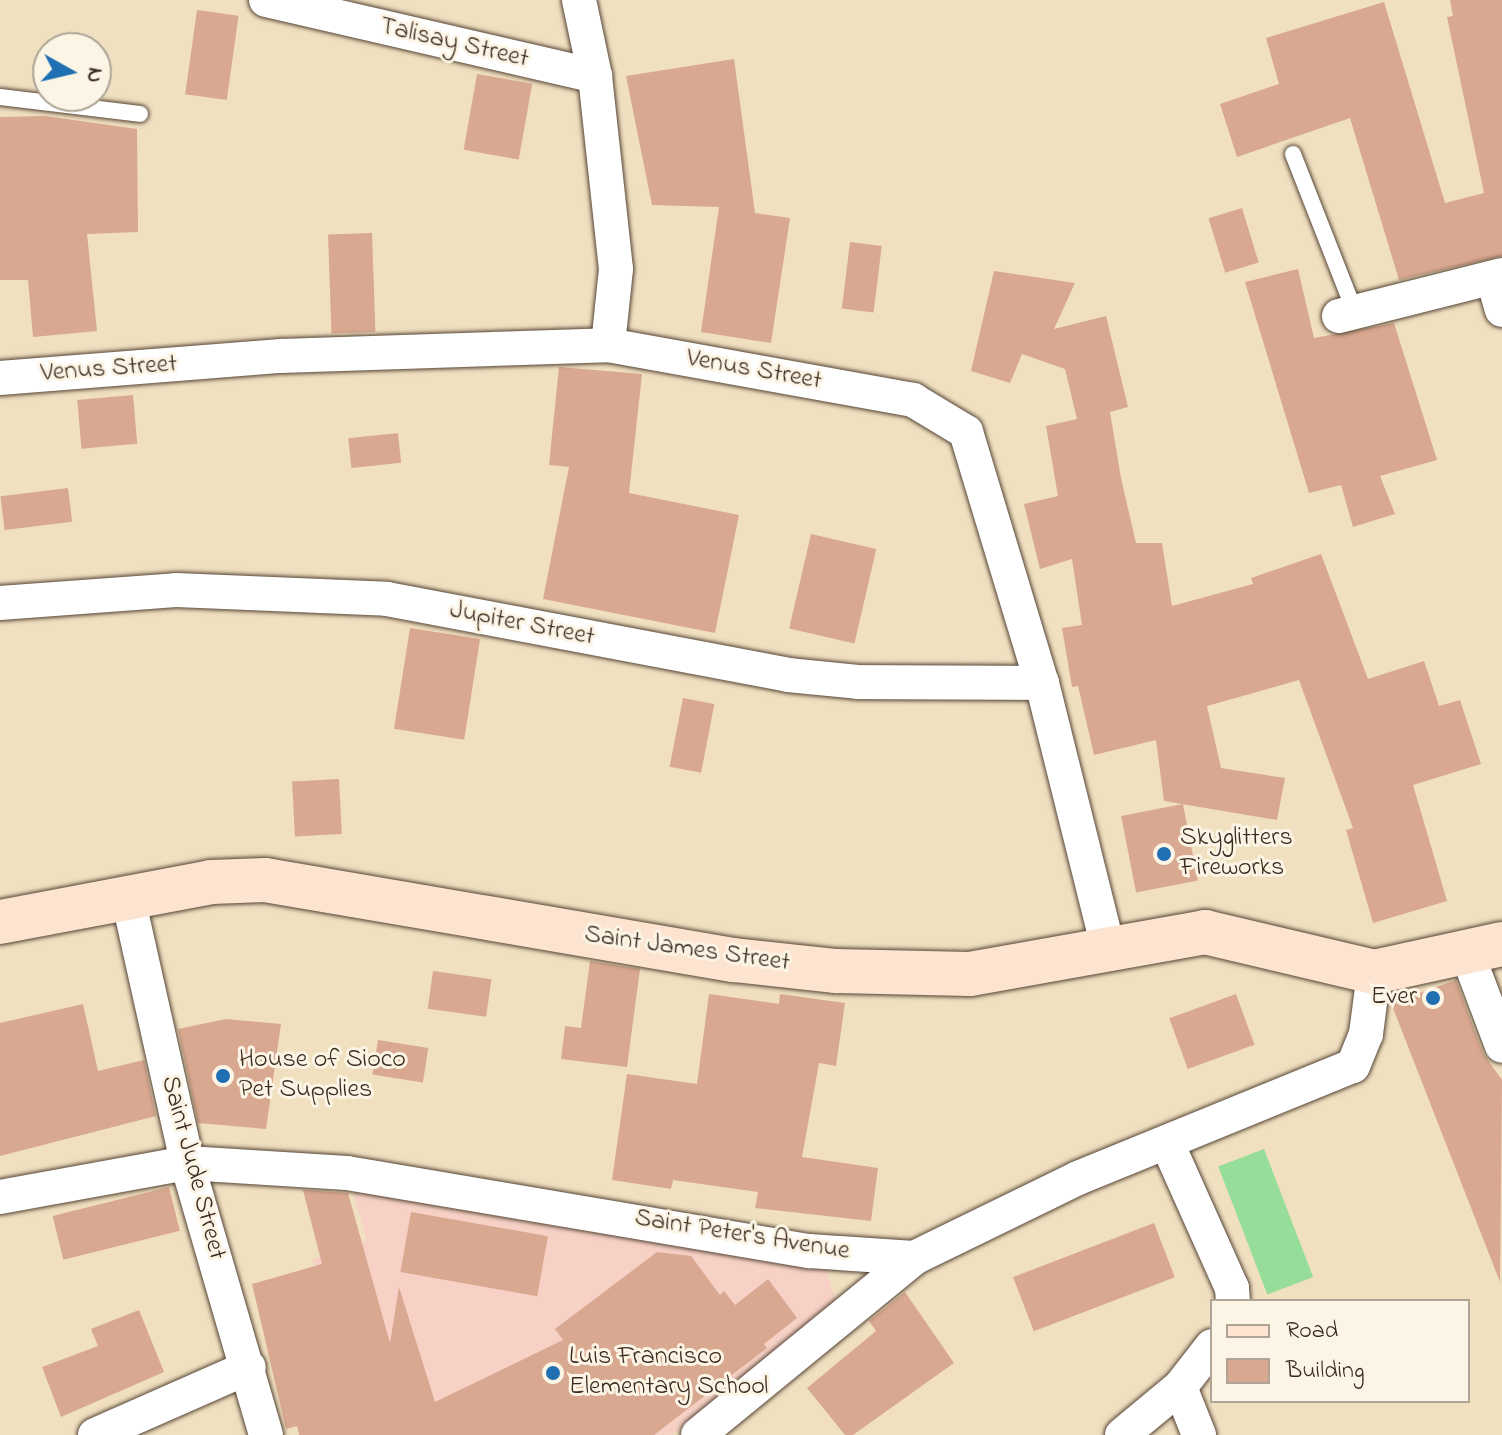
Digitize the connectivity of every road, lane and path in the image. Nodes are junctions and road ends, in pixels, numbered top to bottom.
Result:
1 (266, 0) edge
2 (579, 0) edge
3 (595, 76) junction
4 (0, 97) edge
5 (140, 114) dead end
6 (1293, 154) dead end
7 (1499, 288) edge
8 (1347, 314) joint
9 (608, 345) junction
10 (0, 378) edge
11 (0, 603) edge
12 (1042, 683) junction
13 (128, 898) junction
14 (0, 922) edge
15 (1108, 947) junction
16 (1484, 949) edge
17 (1374, 972) junction
18 (1502, 1046) edge
19 (1167, 1143) junction
20 (187, 1163) junction
21 (0, 1197) edge
22 (914, 1258) junction
23 (1232, 1299) edge
24 (1210, 1349) edge
25 (249, 1367) junction
26 (1180, 1387) junction
27 (95, 1435) edge
28 (266, 1435) edge
29 (698, 1435) edge
30 (1122, 1435) edge
31 (1199, 1435) edge

1 - 3 street, Talisay Street
2 - 3 street
3 - 9 street
4 - 5 lane
6 - 8 lane
7 - 8 street
9 - 10 street, Venus Street
9 - 12 street, Venus Street
11 - 12 street, Jupiter Street
12 - 15 street, Venus Street
13 - 14 street, Saint James Street
13 - 15 street, Saint James Street
13 - 20 street, Saint Jude Street
15 - 17 street, Saint James Street
16 - 17 street
16 - 18 street
17 - 19 street, Saint Peter's Avenue
19 - 22 street, Saint Peter's Avenue
19 - 23 street
20 - 21 street, Saint Peter's Avenue
20 - 22 street, Saint Peter's Avenue
20 - 25 street, Saint Jude Street
22 - 29 street
24 - 26 street
25 - 27 street
25 - 28 street, Saint Jude Street
26 - 30 street
26 - 31 street

